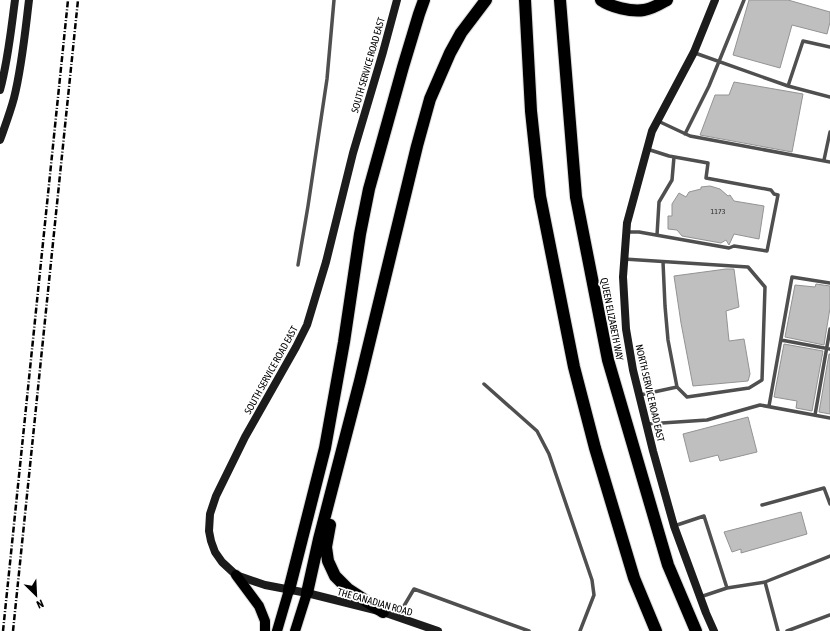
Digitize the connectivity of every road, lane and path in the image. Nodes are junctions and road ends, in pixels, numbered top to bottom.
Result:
1 (15, 0) edge
2 (30, 0) edge
3 (334, 0) edge
4 (397, 0) edge
5 (424, 0) edge
6 (486, 0) edge
7 (524, 0) edge
8 (560, 0) edge
9 (601, 0) edge
10 (667, 0) edge
11 (715, 0) edge
12 (744, 0) edge
13 (830, 47) edge
14 (694, 52) junction
15 (719, 61) junction
16 (788, 86) junction
17 (0, 90) edge
18 (830, 97) edge
19 (658, 121) junction
20 (830, 132) edge
21 (685, 134) junction
22 (0, 140) edge
23 (647, 149) junction
24 (674, 157) junction
25 (824, 160) junction
26 (830, 162) edge
27 (626, 232) junction
28 (657, 235) junction
29 (624, 260) junction
30 (663, 262) junction
31 (298, 265) dead end
32 (830, 283) edge
33 (830, 329) edge
34 (781, 340) junction
35 (828, 349) edge
36 (484, 384) dead end
37 (676, 387) junction
38 (639, 396) junction
39 (769, 406) junction
40 (815, 415) junction
41 (830, 418) edge
42 (646, 424) junction
43 (332, 490) junction
44 (830, 504) edge
45 (762, 505) dead end
46 (674, 526) junction
47 (830, 556) edge
48 (236, 575) junction
49 (765, 582) junction
50 (727, 588) junction
51 (289, 590) junction
52 (307, 593) junction
53 (700, 596) junction
54 (383, 612) junction
55 (830, 615) edge
56 (398, 617) junction
57 (265, 631) edge
58 (278, 631) edge
59 (295, 631) edge
60 (438, 631) edge
61 (529, 631) edge
62 (580, 631) edge
63 (656, 631) edge
64 (696, 631) edge
65 (714, 631) edge
66 (778, 631) edge
67 (787, 631) edge

1 - 17 street
2 - 22 street
3 - 31 lane
4 - 48 street, SOUTH SERVICE ROAD EAST
5 - 51 highway
6 - 43 highway
7 - 63 highway
8 - 64 highway, QUEEN ELIZABETH WAY
9 - 10 highway
11 - 14 street, NORTH SERVICE ROAD EAST
12 - 15 lane
13 - 16 lane
14 - 15 lane
14 - 19 street, NORTH SERVICE ROAD EAST
15 - 16 lane
15 - 21 lane
16 - 18 lane
19 - 21 lane
19 - 23 street, NORTH SERVICE ROAD EAST
20 - 25 lane
21 - 25 lane
23 - 24 lane
23 - 27 street, NORTH SERVICE ROAD EAST
24 - 28 lane
24 - 28 lane
25 - 26 lane
27 - 28 lane
27 - 29 street, NORTH SERVICE ROAD EAST
29 - 30 lane
29 - 38 street, NORTH SERVICE ROAD EAST
30 - 37 lane
30 - 37 lane
32 - 34 lane
33 - 35 lane
34 - 35 lane
34 - 39 lane
35 - 40 lane
36 - 62 lane
37 - 38 lane
38 - 42 street, NORTH SERVICE ROAD EAST
39 - 40 lane
39 - 42 lane
40 - 41 lane
42 - 46 street, NORTH SERVICE ROAD EAST
43 - 52 highway
43 - 54 highway
44 - 45 lane
46 - 50 lane
46 - 53 street, NORTH SERVICE ROAD EAST
47 - 49 lane
48 - 51 street, SOUTH SERVICE ROAD EAST
48 - 57 main road
49 - 50 lane
49 - 66 lane
50 - 53 lane
51 - 52 street, SOUTH SERVICE ROAD EAST
51 - 58 main road
52 - 54 street, THE CANADIAN ROAD
52 - 59 main road
53 - 65 street, NORTH SERVICE ROAD EAST
54 - 56 street, THE CANADIAN ROAD
55 - 67 lane
56 - 60 street, THE CANADIAN ROAD
56 - 61 lane

